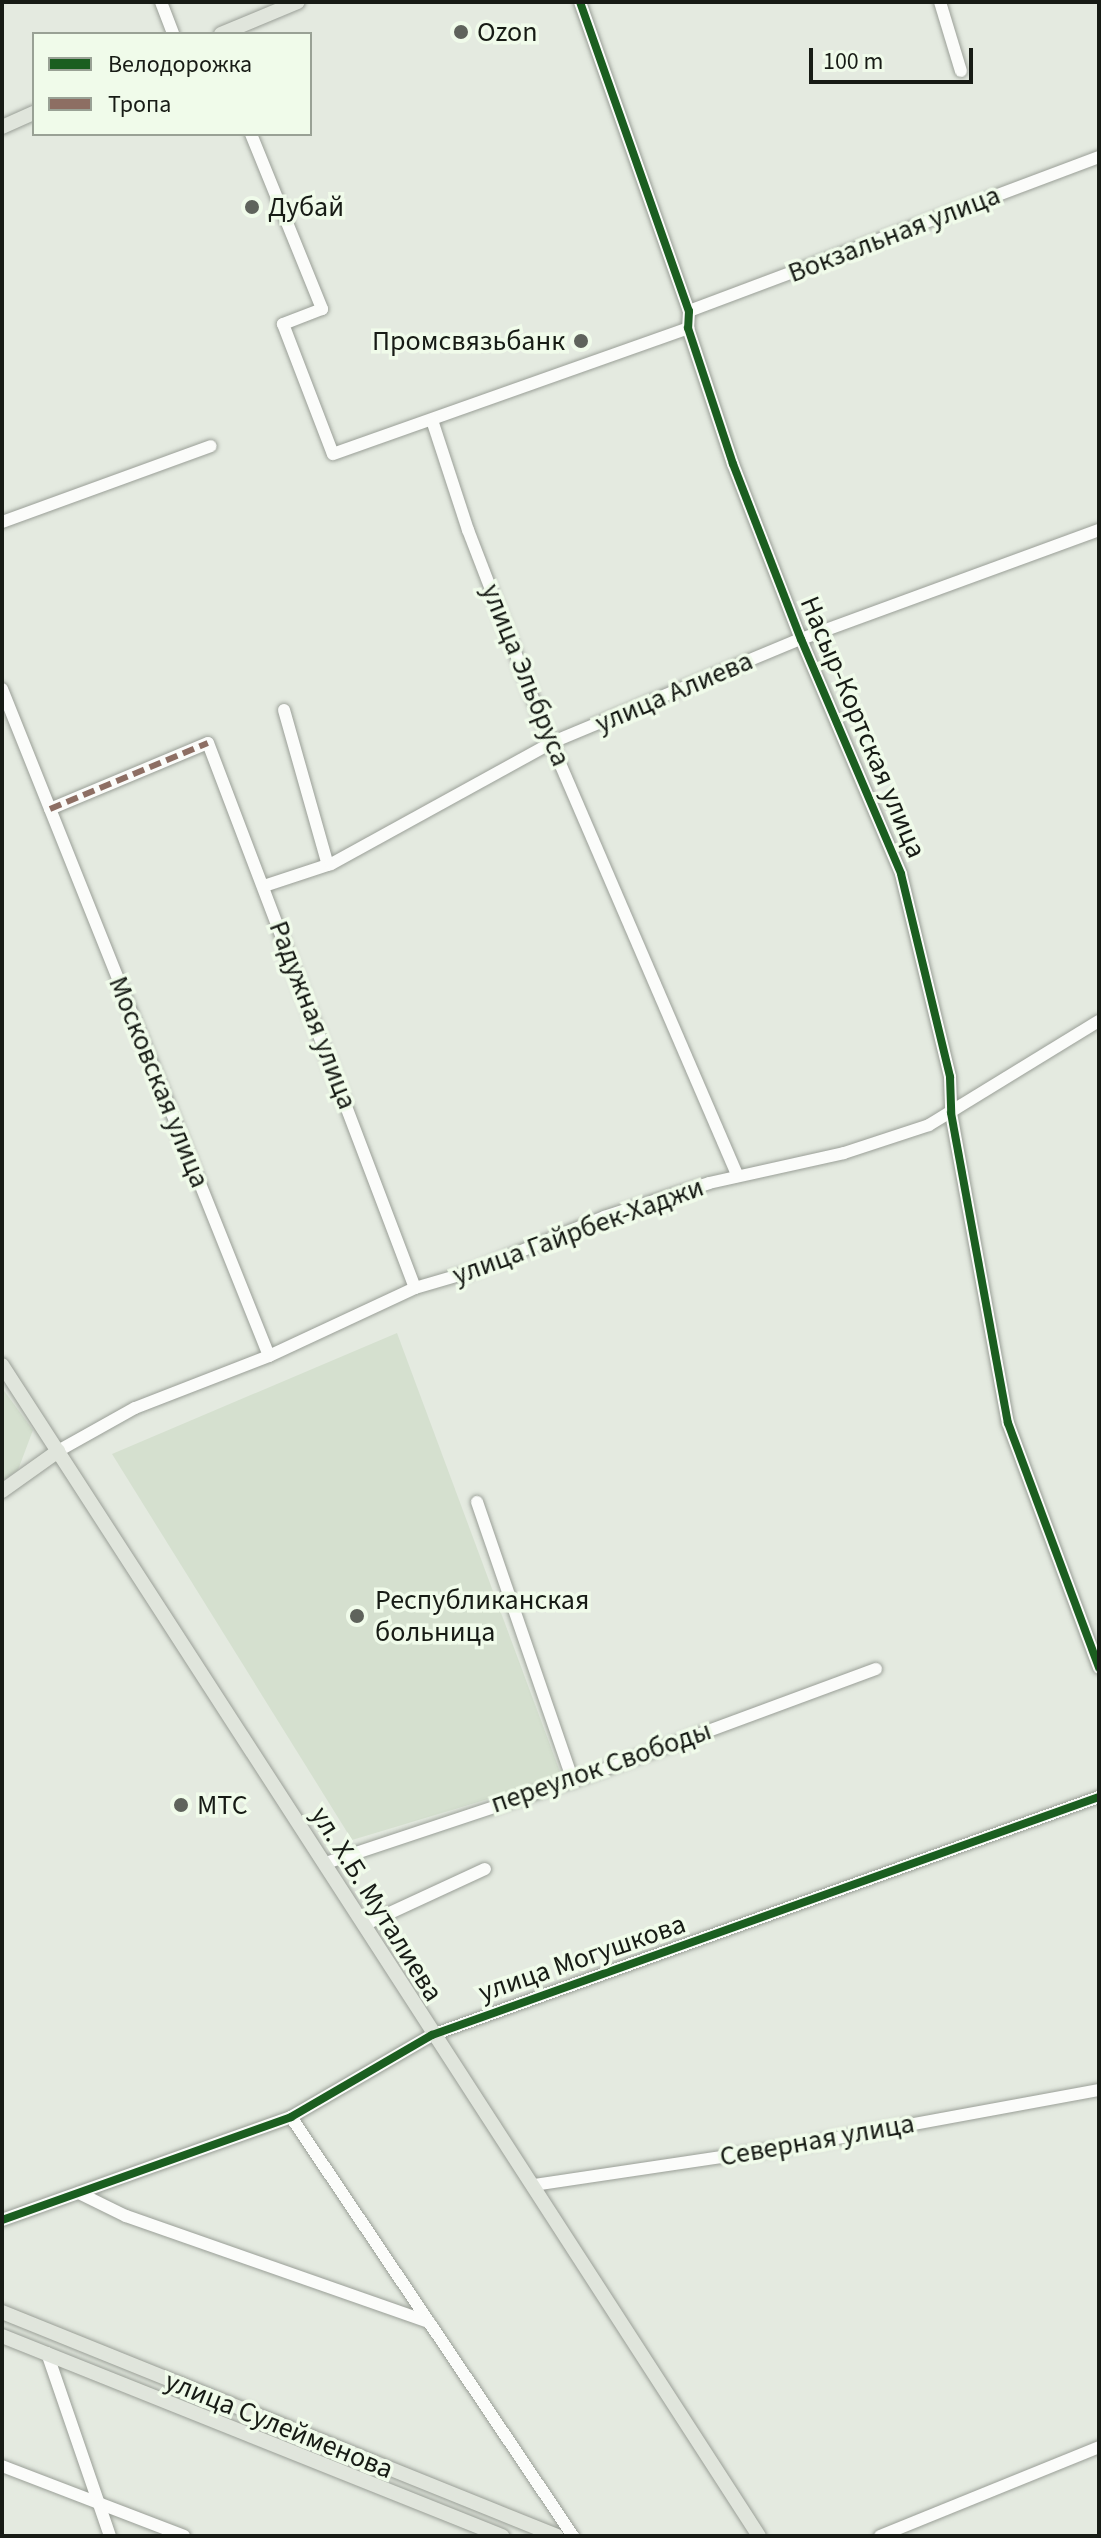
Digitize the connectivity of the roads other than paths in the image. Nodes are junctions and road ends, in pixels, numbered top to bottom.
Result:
1 (161, 2) edge
2 (298, 2) edge
3 (580, 2) edge
4 (940, 2) edge
5 (172, 32) edge
6 (226, 32) edge
7 (961, 71) dead end
8 (32, 114) edge
9 (2, 127) edge
10 (252, 136) edge
11 (1099, 157) edge
12 (689, 311) junction
13 (688, 328) junction
14 (432, 420) junction
15 (211, 446) dead end
16 (2, 522) edge
17 (1099, 530) edge
18 (801, 639) junction
19 (2, 689) edge
20 (284, 710) dead end
21 (553, 742) junction
22 (50, 809) junction
23 (328, 865) junction
24 (264, 886) junction
25 (1099, 1021) edge
26 (951, 1113) junction
27 (738, 1176) junction
28 (415, 1288) junction
29 (269, 1356) junction
30 (2, 1365) edge
31 (58, 1451) junction
32 (2, 1491) edge
33 (477, 1502) dead end
34 (1099, 1668) edge
35 (876, 1669) dead end
36 (573, 1781) junction
37 (1099, 1797) edge
38 (326, 1863) junction
39 (485, 1869) dead end
40 (366, 1924) junction
41 (432, 2035) junction
42 (1099, 2090) edge
43 (291, 2117) junction
44 (534, 2185) junction
45 (79, 2193) junction
46 (2, 2220) edge
47 (2, 2312) edge
48 (429, 2322) junction
49 (2, 2336) edge
50 (47, 2353) junction
51 (1099, 2447) edge
52 (2, 2466) edge
53 (100, 2502) junction
54 (110, 2536) edge
55 (184, 2536) edge
56 (502, 2536) edge
57 (557, 2536) edge
58 (573, 2536) edge
59 (759, 2536) edge
60 (880, 2536) edge

1 - 5 street
2 - 6 main road
3 - 12 street, Насыр-Кортская улица
4 - 7 street
8 - 9 main road
10 - 14 street
11 - 12 street, Вокзальная улица
12 - 13 street, Насыр-Кортская улица
13 - 14 street
13 - 18 street, Насыр-Кортская улица
14 - 21 street, улица Эльбруса
15 - 16 street
17 - 18 street, улица Алиева
18 - 21 street, улица Алиева
18 - 26 street, Насыр-Кортская улица
19 - 22 street, Московская улица
20 - 23 street
21 - 23 street, улица Алиева
21 - 27 street, улица Эльбруса
22 - 24 street, Радужная улица
22 - 29 street, Московская улица
23 - 24 street, улица Алиева
24 - 28 street, Радужная улица
25 - 26 street, улица Гайрбек-Хаджи
26 - 27 street, улица Гайрбек-Хаджи
26 - 34 street, Насыр-Кортская улица
27 - 28 street, улица Гайрбек-Хаджи
28 - 29 street, улица Гайрбек-Хаджи
29 - 31 street, улица Гайрбек-Хаджи
30 - 31 main road, ул. Х.Б. Муталиева
31 - 32 main road
31 - 38 main road, ул. Х.Б. Муталиева
33 - 36 street
35 - 36 street, переулок Свободы
36 - 38 street, переулок Свободы
37 - 41 street, улица Могушкова
38 - 40 main road, ул. Х.Б. Муталиева
39 - 40 street
40 - 41 main road, ул. Х.Б. Муталиева
41 - 43 street, улица Могушкова
41 - 44 main road, ул. Х.Б. Муталиева
42 - 44 street, Северная улица
43 - 45 street, улица Могушкова
43 - 48 street
44 - 59 main road, ул. Х.Б. Муталиева
45 - 46 street, улица Могушкова
45 - 48 street
47 - 57 main road, улица Сулейменова
48 - 58 street
49 - 50 main road, улица Сулейменова
50 - 53 street
50 - 56 main road, улица Сулейменова
51 - 60 street
52 - 53 street
53 - 54 street
53 - 55 street

